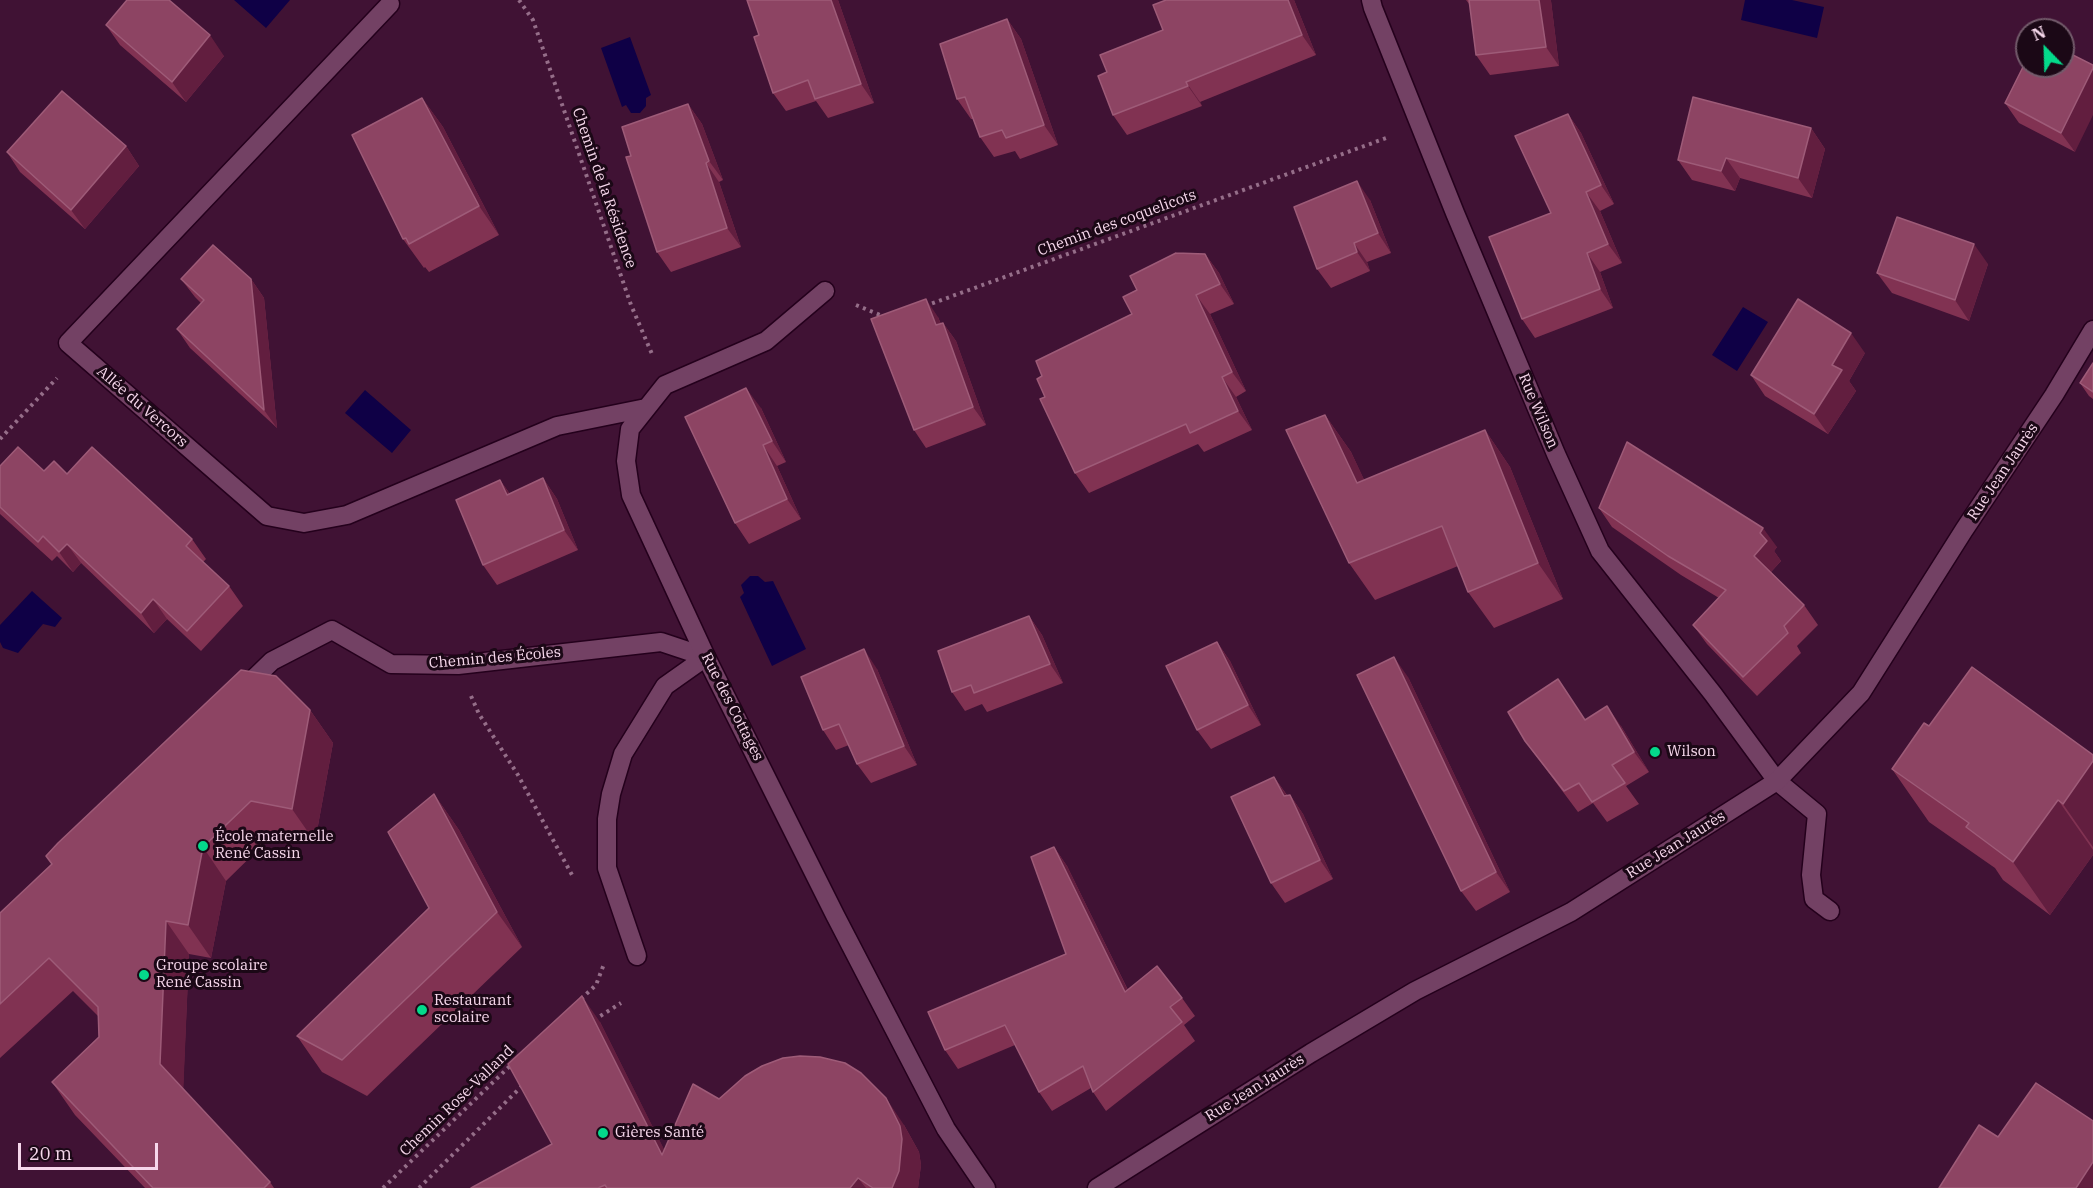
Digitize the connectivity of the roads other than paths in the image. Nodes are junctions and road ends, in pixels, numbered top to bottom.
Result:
1 (1371, 0) edge
2 (390, 4) dead end
3 (825, 291) road end
4 (2093, 330) edge
5 (646, 408) junction
6 (706, 657) junction
7 (230, 701) edge
8 (1777, 781) junction
9 (1830, 911) dead end
10 (637, 956) dead end
11 (986, 1188) edge
12 (1097, 1188) edge

1 - 8 street, Rue Wilson
2 - 5 street, Allée du Vercors
3 - 5 street, Rue des Cottages
4 - 8 street, Rue Jean Jaurès
5 - 6 street, Rue des Cottages
6 - 7 street, Chemin des Écoles
6 - 10 street
6 - 11 street, Rue des Cottages
8 - 9 street, Rue Wilson
8 - 12 street, Rue Jean Jaurès

